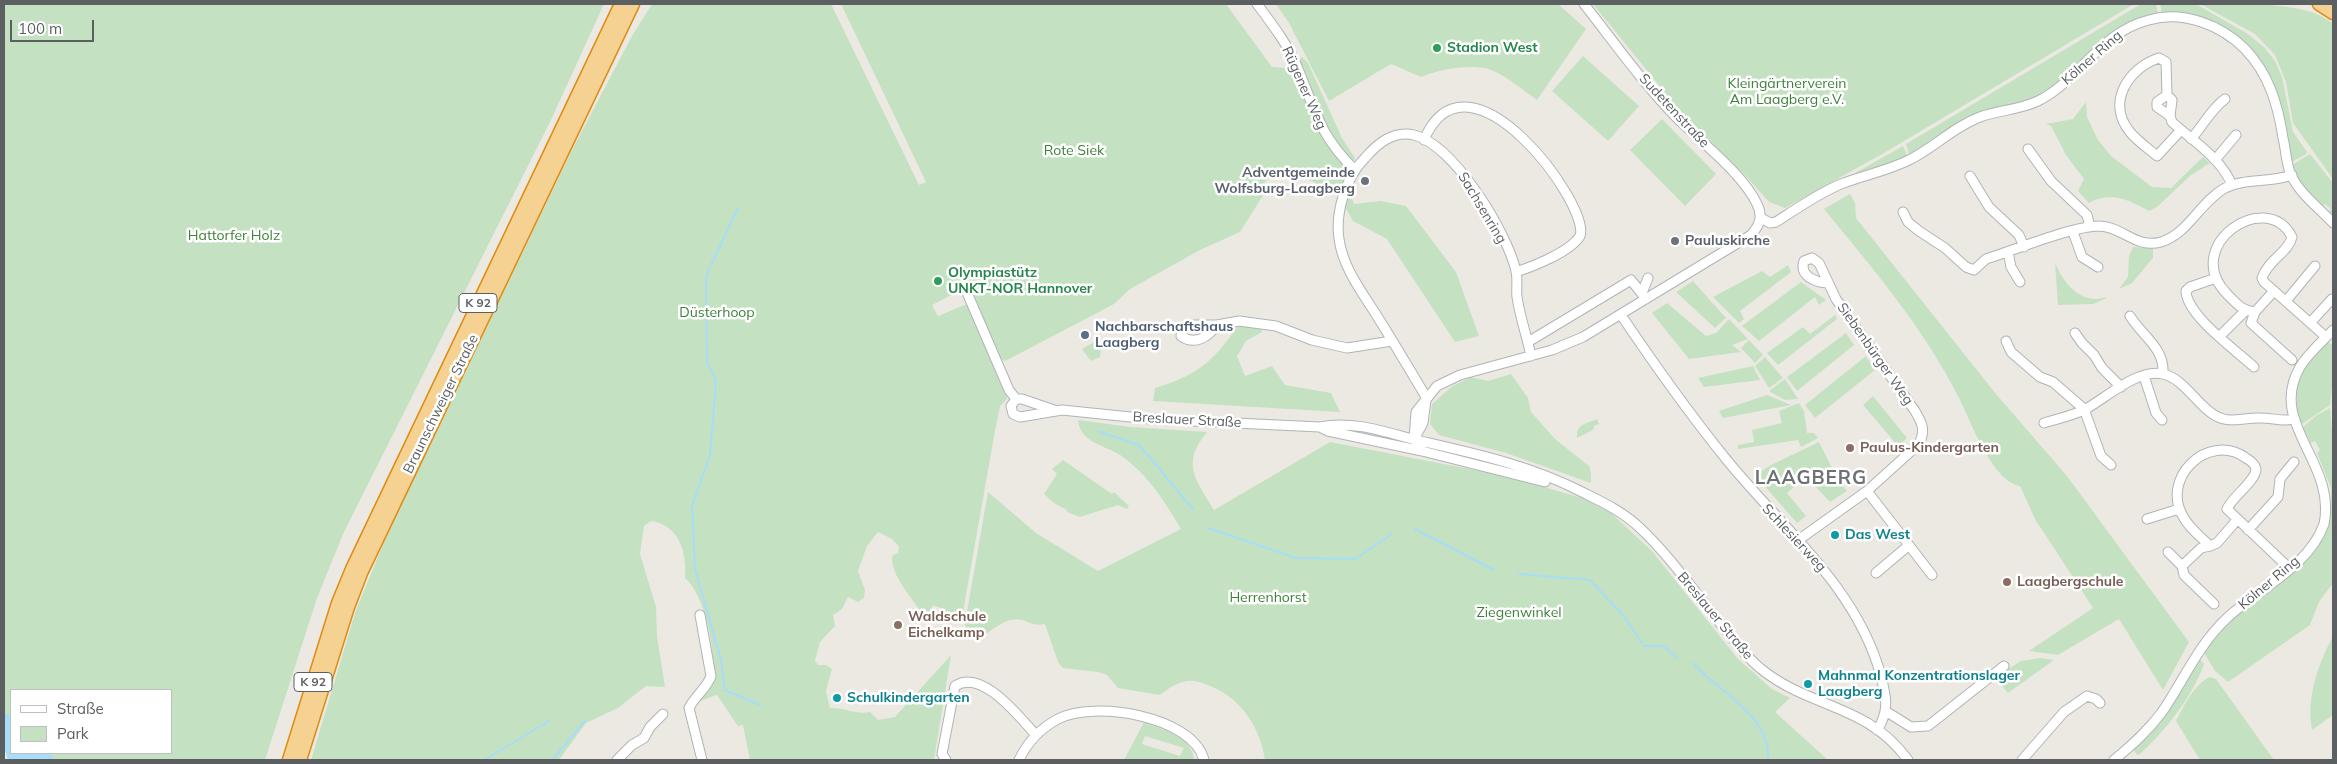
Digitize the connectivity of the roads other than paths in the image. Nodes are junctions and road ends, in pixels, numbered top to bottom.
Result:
1 (621, 4) edge
2 (633, 4) edge
3 (639, 4) edge
4 (1257, 4) edge
5 (1584, 4) edge
6 (2319, 4) edge
7 (2333, 13) edge
8 (616, 38) junction
9 (2166, 95) junction
10 (2225, 99) dead end
11 (2170, 116) junction
12 (2181, 130) junction
13 (2236, 135) dead end
14 (2191, 139) junction
15 (1424, 140) junction
16 (2028, 149) dead end
17 (2215, 160) junction
18 (1355, 170) junction
19 (2292, 175) junction
20 (1970, 176) dead end
21 (2232, 185) junction
22 (1903, 212) dead end
23 (1761, 218) junction
24 (2333, 223) edge
25 (2090, 227) junction
26 (2073, 232) junction
27 (2024, 247) junction
28 (2008, 252) junction
29 (2315, 266) dead end
30 (2098, 267) dead end
31 (1516, 272) junction
32 (1648, 278) dead end
33 (2216, 278) junction
34 (2020, 282) dead end
35 (1827, 283) dead end
36 (965, 288) dead end
37 (2274, 291) junction
38 (1644, 296) junction
39 (2332, 299) dead end
40 (2286, 301) junction
41 (2245, 312) junction
42 (2255, 312) junction
43 (1621, 315) junction
44 (2130, 316) dead end
45 (2310, 323) junction
46 (1217, 325) dead end
47 (2333, 330) edge
48 (2075, 332) dead end
49 (2220, 336) junction
50 (2326, 338) junction
51 (1392, 341) junction
52 (2006, 341) dead end
53 (1528, 342) junction
54 (1531, 356) junction
55 (2292, 360) dead end
56 (2254, 367) dead end
57 (2163, 374) junction
58 (2144, 376) junction
59 (2121, 387) junction
60 (1426, 397) junction
61 (1016, 400) junction
62 (2084, 409) junction
63 (1054, 410) junction
64 (2295, 419) junction
65 (2162, 420) dead end
66 (1423, 423) junction
67 (2044, 423) dead end
68 (1320, 427) junction
69 (1414, 439) junction
70 (1432, 443) junction
71 (1403, 446) junction
72 (1422, 451) junction
73 (2294, 462) dead end
74 (2111, 465) dead end
75 (1867, 490) junction
76 (1581, 491) junction
77 (2179, 509) junction
78 (2147, 519) dead end
79 (2237, 520) junction
80 (2248, 530) junction
81 (1797, 541) junction
82 (1908, 546) junction
83 (2210, 546) junction
84 (2168, 552) dead end
85 (2182, 566) junction
86 (2290, 568) junction
87 (1876, 573) dead end
88 (1932, 575) dead end
89 (2214, 604) dead end
90 (700, 614) dead end
91 (2004, 666) dead end
92 (2100, 703) dead end
93 (1887, 712) junction
94 (663, 714) dead end
95 (1877, 730) junction
96 (1036, 735) junction
97 (289, 760) edge
98 (300, 760) edge
99 (616, 760) edge
100 (702, 760) edge
101 (946, 760) edge
102 (1019, 760) edge
103 (1204, 760) edge
104 (1908, 760) edge
105 (2022, 760) edge
106 (2114, 760) edge

1 - 97 highway, Braunschweiger Straße / K 92
2 - 8 highway, Braunschweiger Straße / K 92
3 - 8 highway
4 - 18 street, Rügener Weg
5 - 23 street, Sudetenstraße
6 - 7 highway
8 - 98 highway, Braunschweiger Straße / K 92
9 - 11 street
9 - 11 street
9 - 12 street
10 - 14 street
11 - 12 street
12 - 14 street
13 - 17 street
14 - 17 street
15 - 18 street, Sachsenring
15 - 31 street, Sachsenring
15 - 31 street
16 - 25 street
17 - 21 street
18 - 51 street, Sachsenring
19 - 21 street
19 - 23 street, Kölner Ring
19 - 24 street, Kölner Ring
20 - 27 street
21 - 25 street
22 - 28 street
23 - 38 street
25 - 26 street
26 - 27 street
26 - 30 street
27 - 28 street
28 - 34 street
29 - 40 street
31 - 53 street, Sachsenring
32 - 38 street
33 - 37 street
33 - 41 street
33 - 49 street
35 - 75 street, Siebenbürger Weg
36 - 61 street
37 - 40 street
37 - 42 street
38 - 43 street
38 - 53 street
39 - 45 street
40 - 45 street
41 - 42 street
41 - 49 street
42 - 55 street
43 - 54 street
43 - 81 street, Schlesierweg
44 - 57 street
45 - 50 street
46 - 51 street
47 - 50 street, Kölner Ring
48 - 59 street
49 - 56 street
50 - 64 street, Kölner Ring
51 - 60 street, Sachsenring
52 - 62 street
53 - 54 street, Sachsenring
54 - 60 street
57 - 58 street
57 - 64 street
58 - 59 street
58 - 65 street
59 - 62 street
60 - 66 street
60 - 69 street
61 - 63 street, Breslauer Straße
61 - 63 street, Breslauer Straße
62 - 67 street
62 - 74 street
63 - 68 street, Breslauer Straße
64 - 86 street, Kölner Ring
66 - 69 street
66 - 70 street
68 - 69 street, Breslauer Straße
68 - 71 street, Breslauer Straße
69 - 70 street, Breslauer Straße
69 - 71 street
69 - 72 street
70 - 76 street, Breslauer Straße
71 - 72 street, Breslauer Straße
72 - 76 street, Breslauer Straße
73 - 80 street
75 - 81 street
75 - 82 street
76 - 95 street, Breslauer Straße
77 - 78 street
77 - 79 street
77 - 83 street
79 - 80 street
79 - 83 street
80 - 86 street
81 - 93 street, Schlesierweg
82 - 87 street
82 - 88 street
83 - 85 street
84 - 85 street
85 - 89 street
86 - 106 street, Kölner Ring
90 - 100 street
91 - 93 street
92 - 105 street
93 - 95 street
94 - 99 street
95 - 104 street, Breslauer Straße
96 - 101 street
96 - 102 street
96 - 103 street

